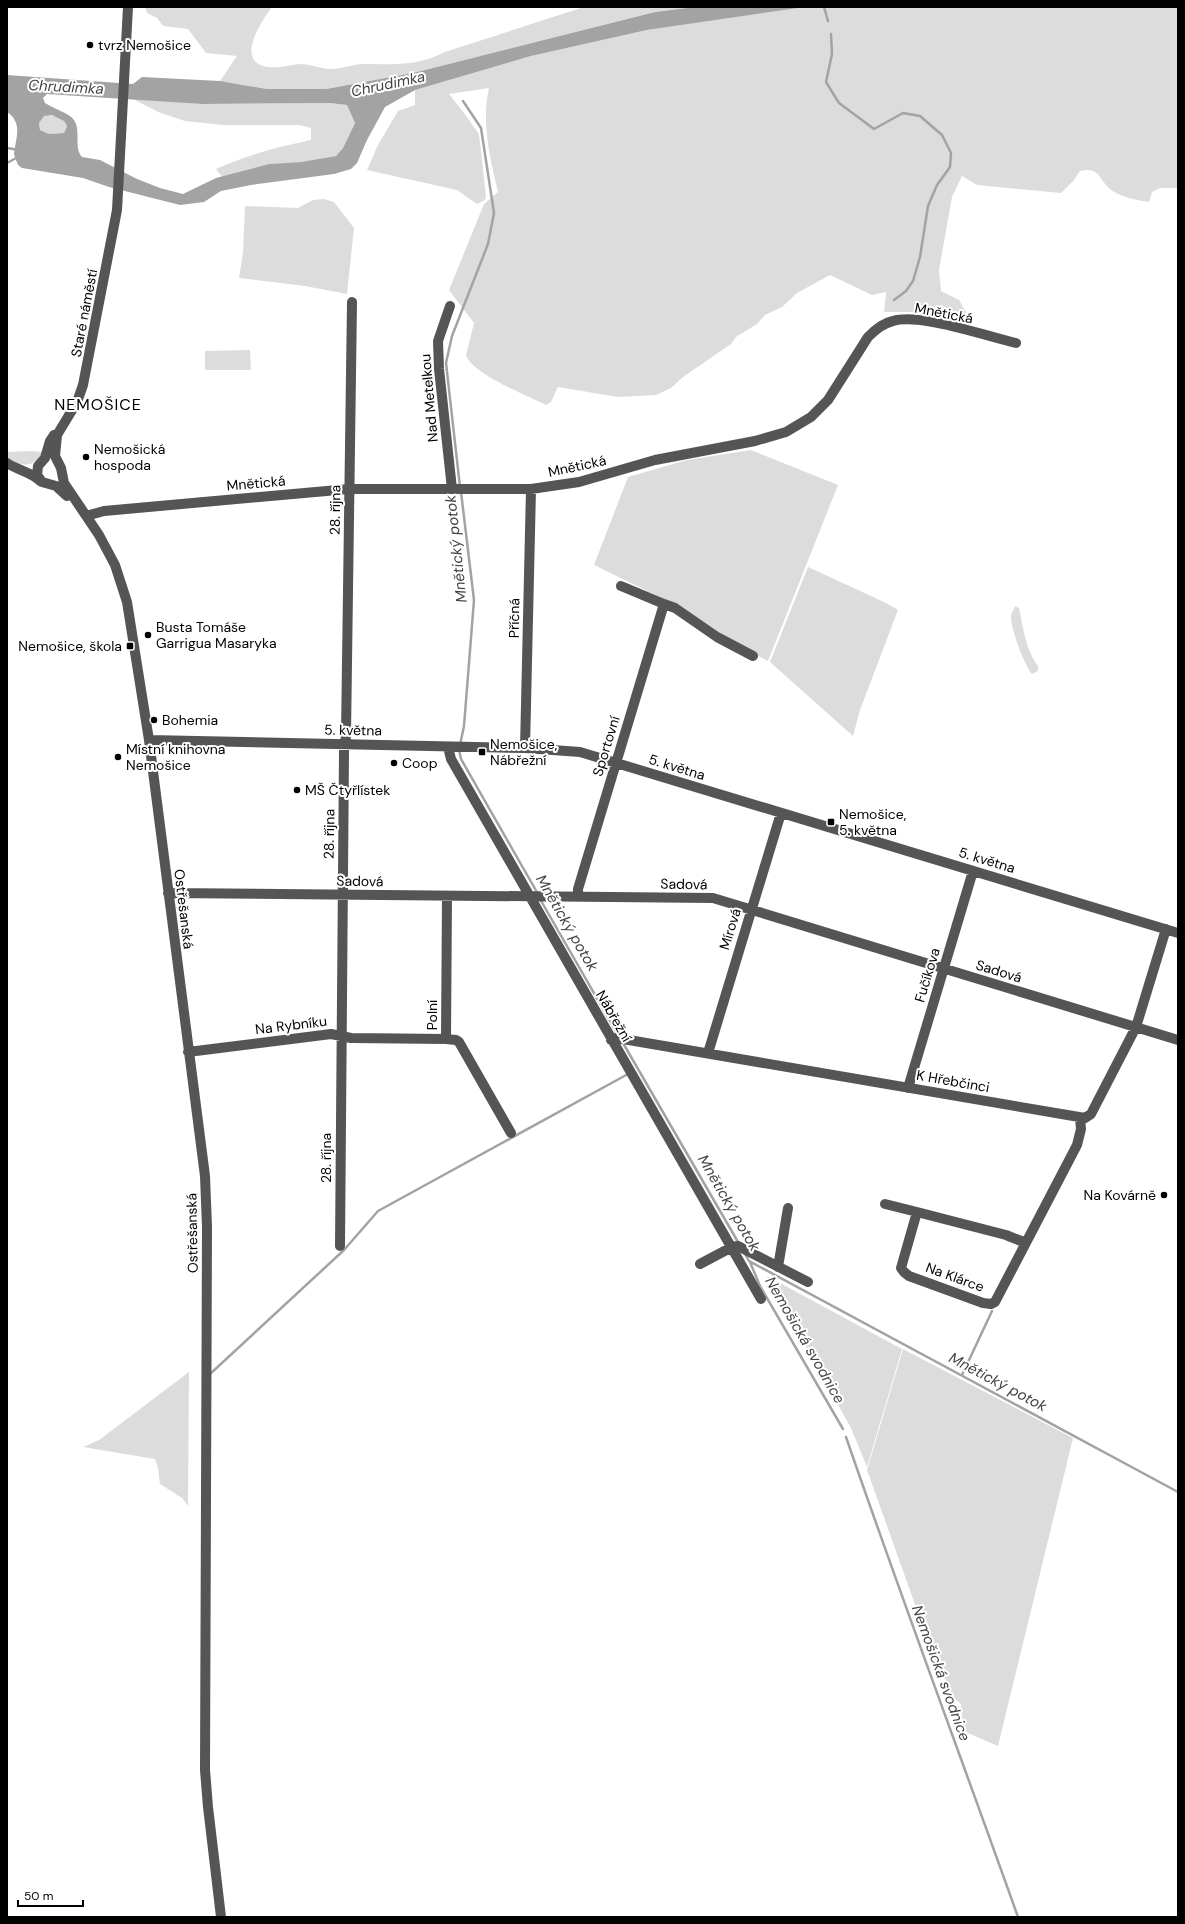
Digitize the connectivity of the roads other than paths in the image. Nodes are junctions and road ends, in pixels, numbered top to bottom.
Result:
1 (128, 7) edge
2 (352, 302) dead end
3 (450, 306) dead end
4 (1016, 343) dead end
5 (64, 423) junction
6 (7, 463) edge
7 (40, 463) junction
8 (60, 467) junction
9 (44, 483) junction
10 (349, 488) junction
11 (452, 489) junction
12 (532, 489) junction
13 (83, 512) junction
14 (621, 586) dead end
15 (664, 604) junction
16 (753, 656) dead end
17 (149, 740) junction
18 (345, 744) junction
19 (450, 747) junction
20 (525, 748) junction
21 (616, 763) junction
22 (781, 813) junction
23 (973, 871) junction
24 (168, 893) junction
25 (342, 895) junction
26 (447, 896) junction
27 (536, 897) junction
28 (578, 897) junction
29 (751, 909) junction
30 (1166, 929) junction
31 (1178, 933) edge
32 (944, 969) junction
33 (1136, 1027) junction
34 (341, 1035) junction
35 (446, 1039) junction
36 (617, 1039) junction
37 (1178, 1040) edge
38 (188, 1052) junction
39 (708, 1053) junction
40 (908, 1088) junction
41 (1080, 1118) junction
42 (511, 1133) dead end
43 (885, 1204) dead end
44 (788, 1208) dead end
45 (917, 1212) junction
46 (1026, 1243) junction
47 (340, 1246) dead end
48 (732, 1247) junction
49 (700, 1264) dead end
50 (778, 1267) junction
51 (808, 1282) dead end
52 (761, 1299) dead end
53 (221, 1917) edge

1 - 5 street, Staré náměstí
2 - 10 street, 28. října
3 - 11 street, Nad Metelkou
4 - 12 street, Mnětická
5 - 7 street, Staré náměstí
5 - 8 street, Staré náměstí
6 - 7 street
6 - 9 street
7 - 8 street
7 - 9 street, Staré náměstí
8 - 9 street
8 - 13 street, Staré náměstí
9 - 13 street
10 - 11 street, Mnětická
10 - 13 street, Mnětická
10 - 18 street, 28. října
11 - 12 street, Mnětická
12 - 20 street, Příčná
13 - 17 street, Ostřešanská
14 - 15 street
15 - 16 street
15 - 21 street, Sportovní
17 - 18 street, 5. května
17 - 24 street, Ostřešanská
18 - 19 street, 5. května
18 - 25 street, 28. října
19 - 20 street, 5. května
19 - 27 street, Nábřežní
20 - 21 street, 5. května
21 - 22 street, 5. května
21 - 28 street, Sportovní
22 - 23 street, 5. května
22 - 29 street, Mírová
23 - 30 street, 5. května
23 - 32 street, Fučíkova
24 - 25 street, Sadová
24 - 38 street, Ostřešanská
25 - 26 street, Sadová
25 - 34 street, 28. října
26 - 27 street, Sadová
26 - 35 street, Polní
27 - 28 street, Sadová
27 - 36 street, Nábřežní
28 - 29 street, Sadová
29 - 32 street, Sadová
29 - 39 street, Mírová
30 - 31 street, 5. května
30 - 33 street
32 - 33 street, Sadová
32 - 40 street, Fučíkova
33 - 37 street, Sadová
33 - 41 street
34 - 35 street, Na Rybníku
34 - 38 street, Na Rybníku
34 - 47 street, 28. října
35 - 42 street, Polní
36 - 39 street, K Hřebčinci
36 - 48 street, Nábřežní
38 - 53 street, Ostřešanská
39 - 40 street, K Hřebčinci
40 - 41 street, K Hřebčinci
41 - 46 street, Na Klárce
43 - 45 street
44 - 50 street
45 - 46 street
45 - 46 street, Na Klárce
48 - 49 street
48 - 50 street
48 - 52 street, Nábřežní
50 - 51 street

